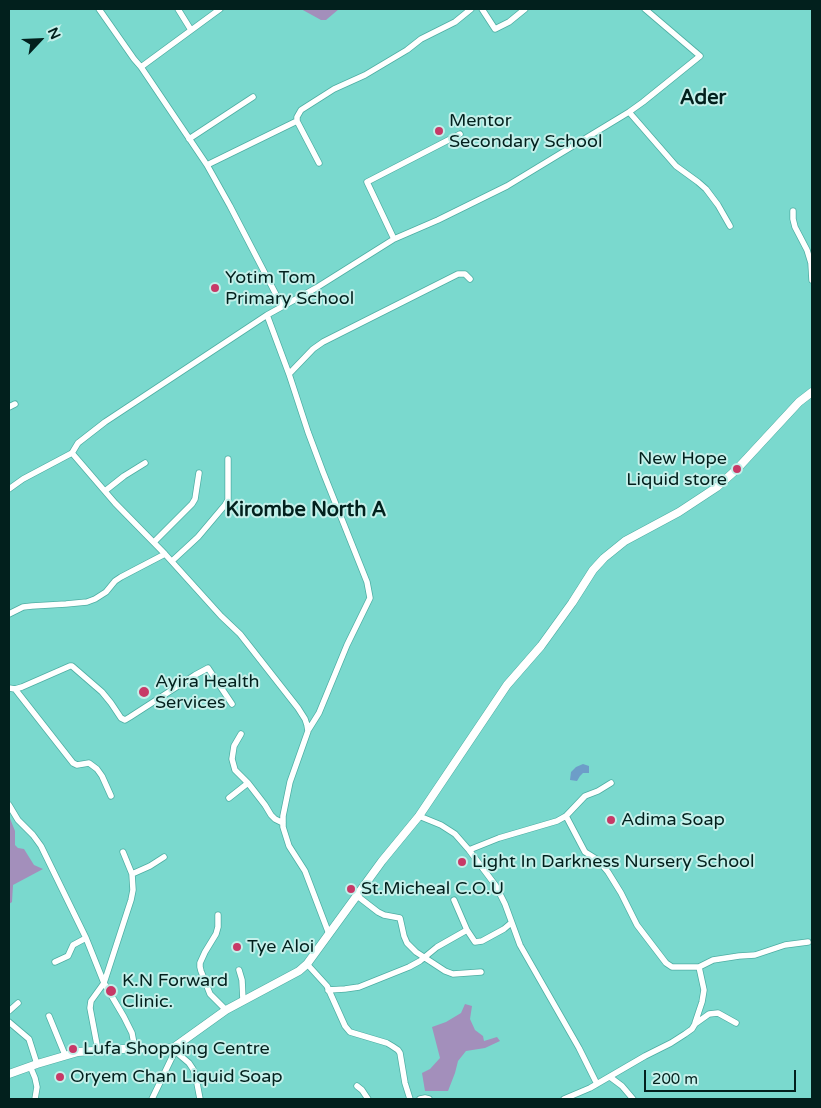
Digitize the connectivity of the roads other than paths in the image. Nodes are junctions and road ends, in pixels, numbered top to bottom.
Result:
1 (99, 9) edge
2 (178, 9) edge
3 (220, 9) edge
4 (471, 9) edge
5 (482, 9) edge
6 (524, 9) edge
7 (645, 9) edge
8 (191, 30) junction
9 (141, 67) junction
10 (253, 97) dead end
11 (630, 112) junction
12 (297, 121) junction
13 (460, 134) dead end
14 (189, 139) junction
15 (319, 163) dead end
16 (207, 165) junction
17 (793, 211) dead end
18 (730, 226) dead end
19 (394, 239) junction
20 (470, 278) dead end
21 (812, 280) edge
22 (282, 306) junction
23 (267, 315) junction
24 (290, 374) junction
25 (812, 392) edge
26 (15, 404) dead end
27 (9, 407) edge
28 (72, 453) junction
29 (228, 459) dead end
30 (145, 463) dead end
31 (199, 473) dead end
32 (9, 489) edge
33 (105, 491) junction
34 (154, 542) junction
35 (165, 554) junction
36 (172, 561) junction
37 (9, 614) edge
38 (12, 689) edge
39 (232, 704) dead end
40 (308, 728) junction
41 (241, 734) dead end
42 (248, 783) junction
43 (610, 783) dead end
44 (111, 796) dead end
45 (229, 798) dead end
46 (9, 806) edge
47 (419, 816) junction
48 (566, 816) junction
49 (283, 823) junction
50 (469, 850) junction
51 (123, 852) dead end
52 (164, 857) dead end
53 (132, 874) junction
54 (356, 896) junction
55 (454, 900) dead end
56 (218, 915) dead end
57 (511, 923) junction
58 (467, 930) junction
59 (328, 934) junction
60 (86, 938) junction
61 (808, 942) dead end
62 (424, 958) junction
63 (54, 962) dead end
64 (307, 964) junction
65 (699, 967) junction
66 (239, 970) dead end
67 (480, 972) dead end
68 (104, 983) junction
69 (328, 990) junction
70 (243, 1000) junction
71 (18, 1003) dead end
72 (9, 1010) edge
73 (226, 1010) junction
74 (49, 1016) dead end
75 (9, 1022) edge
76 (736, 1023) dead end
77 (695, 1024) junction
78 (134, 1049) junction
79 (98, 1050) junction
80 (174, 1050) junction
81 (65, 1055) junction
82 (34, 1065) junction
83 (9, 1074) edge
84 (610, 1077) junction
85 (597, 1084) junction
86 (357, 1086) dead end
87 (35, 1099) edge
88 (152, 1099) edge
89 (200, 1099) edge
90 (368, 1099) edge
91 (410, 1099) edge
92 (420, 1099) edge
93 (429, 1099) edge
94 (564, 1099) edge
95 (633, 1099) edge

1 - 9 street
2 - 8 street
3 - 8 street
4 - 12 street
5 - 6 street
7 - 11 street
8 - 9 street
9 - 14 street
10 - 14 street
11 - 18 street
11 - 19 street
12 - 15 street
12 - 16 street
13 - 19 street
14 - 16 street
16 - 22 street
17 - 21 street
19 - 22 street
20 - 24 street
22 - 23 street
23 - 24 street
23 - 28 street
24 - 40 street
25 - 47 street
26 - 27 street
28 - 32 street
28 - 33 street
29 - 36 street
30 - 33 street
31 - 34 street
33 - 34 street
34 - 35 street
35 - 36 street
35 - 37 street
36 - 40 street
38 - 39 street
38 - 44 street
40 - 49 street
41 - 42 street
42 - 45 street
42 - 49 street
43 - 48 street
46 - 60 street
47 - 50 street
47 - 54 street
48 - 50 street
48 - 65 street
49 - 59 street
50 - 57 street
51 - 53 street
52 - 53 street
53 - 68 street
54 - 59 street
54 - 62 street
55 - 58 street
56 - 73 street
57 - 58 street
57 - 85 street
58 - 62 street
59 - 64 street
60 - 63 street
60 - 68 street
61 - 65 street
62 - 67 street
62 - 69 street
64 - 69 street
64 - 70 street
65 - 77 street
66 - 70 street
68 - 78 street
68 - 79 street
69 - 91 street
70 - 73 street
71 - 72 street
73 - 80 street
74 - 81 street
75 - 82 street
76 - 77 street
77 - 84 street
78 - 79 street
78 - 80 street
79 - 81 street
80 - 88 street
80 - 89 street
81 - 82 street
82 - 83 street
82 - 87 street
84 - 85 street
84 - 95 street
85 - 94 street
86 - 90 street
92 - 93 street

